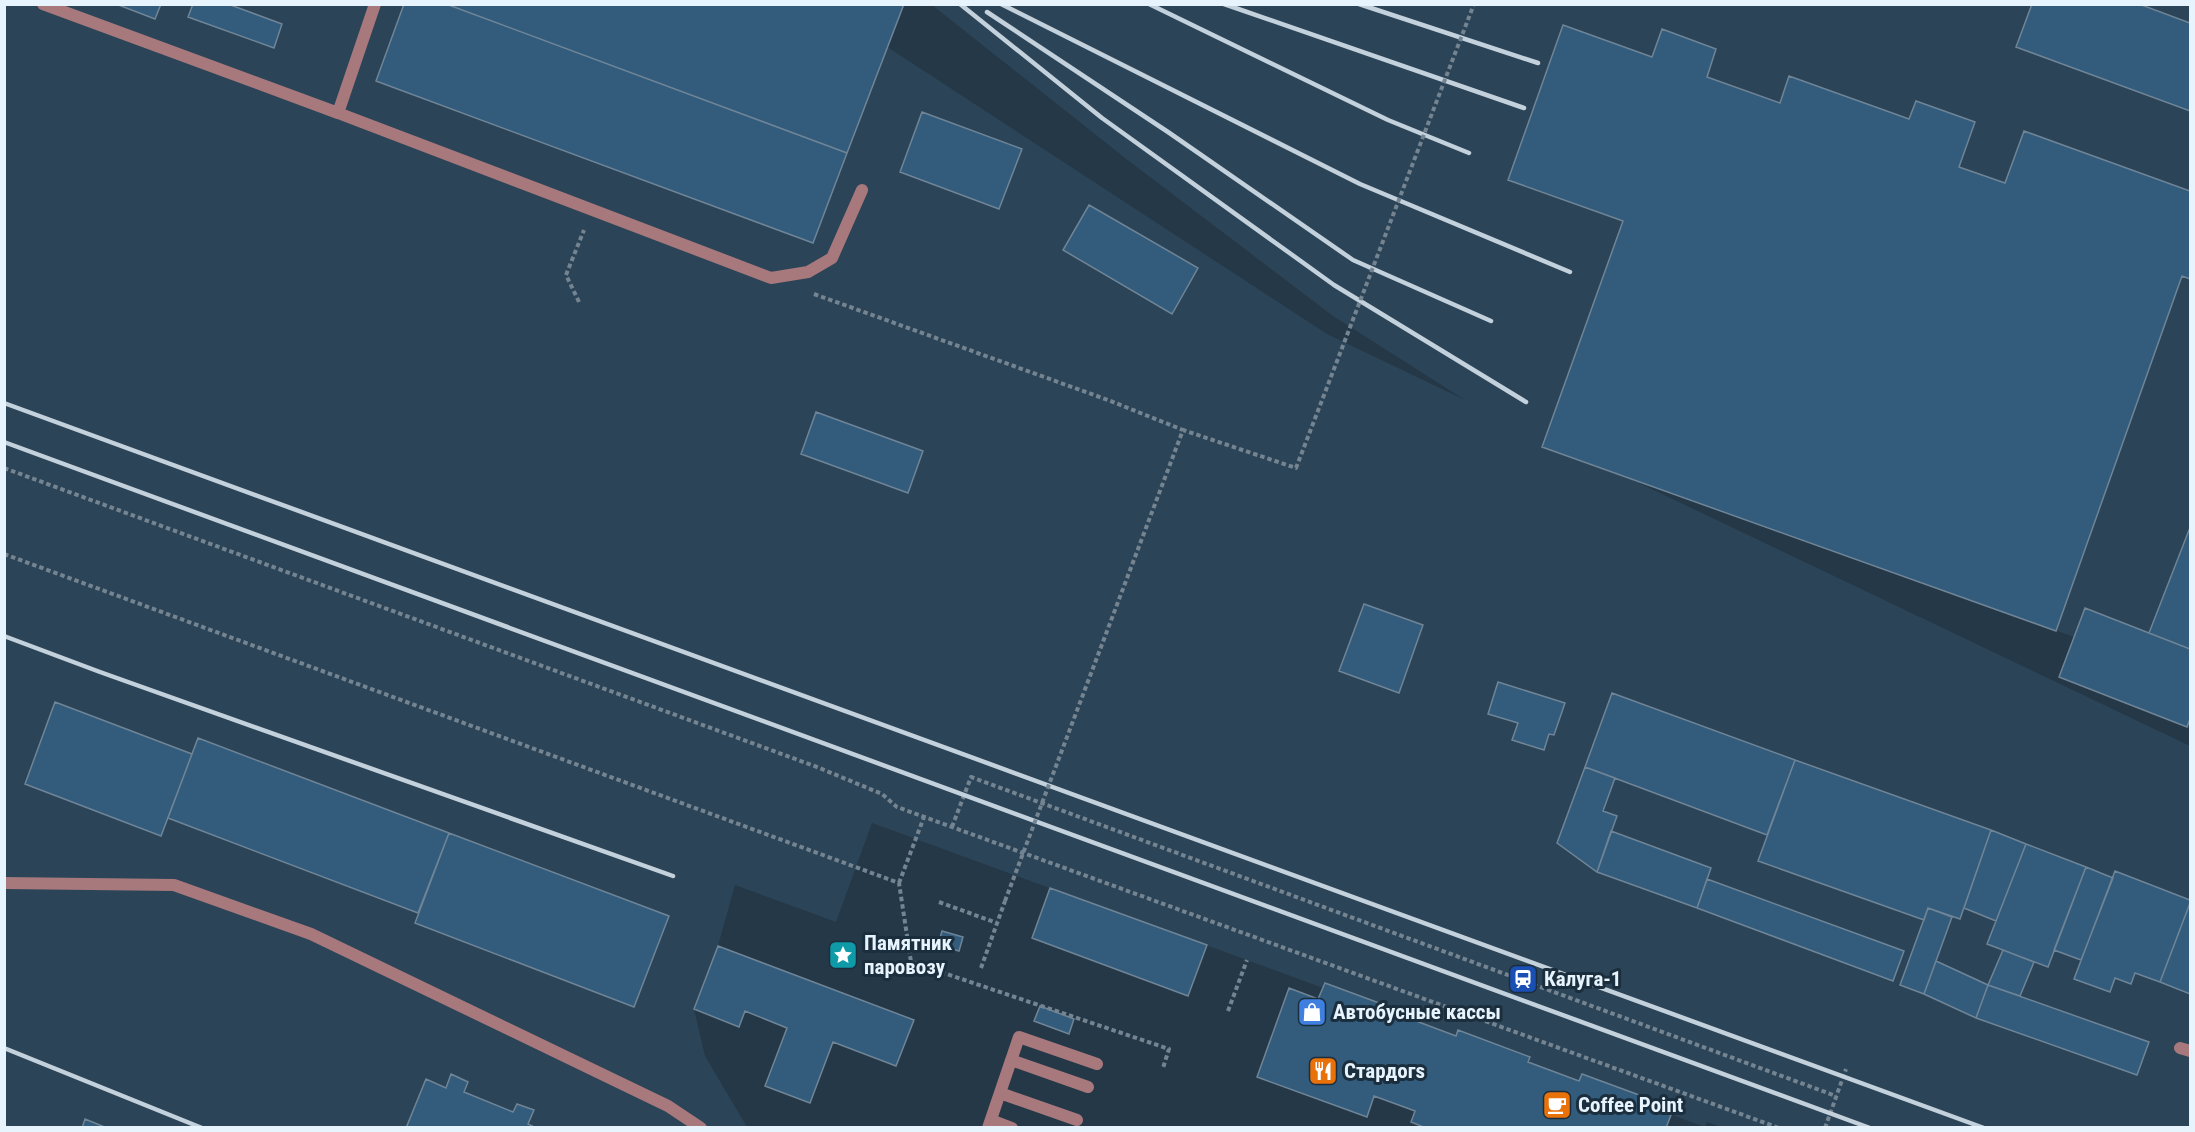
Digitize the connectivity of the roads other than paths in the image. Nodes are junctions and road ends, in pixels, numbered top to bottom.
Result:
1 (43, 4) edge
2 (374, 5) edge
3 (338, 113) junction
4 (862, 190) dead end
5 (4, 883) edge
6 (1011, 1060) junction
7 (1097, 1064) dead end
8 (1088, 1087) dead end
9 (1000, 1093) junction
10 (1077, 1120) dead end
11 (989, 1124) edge
12 (701, 1128) edge
13 (1012, 1128) edge

1 - 3 lane
2 - 3 lane
3 - 4 lane
5 - 12 lane
6 - 7 lane
6 - 8 lane
6 - 9 lane
9 - 10 lane
9 - 11 lane
11 - 13 lane

